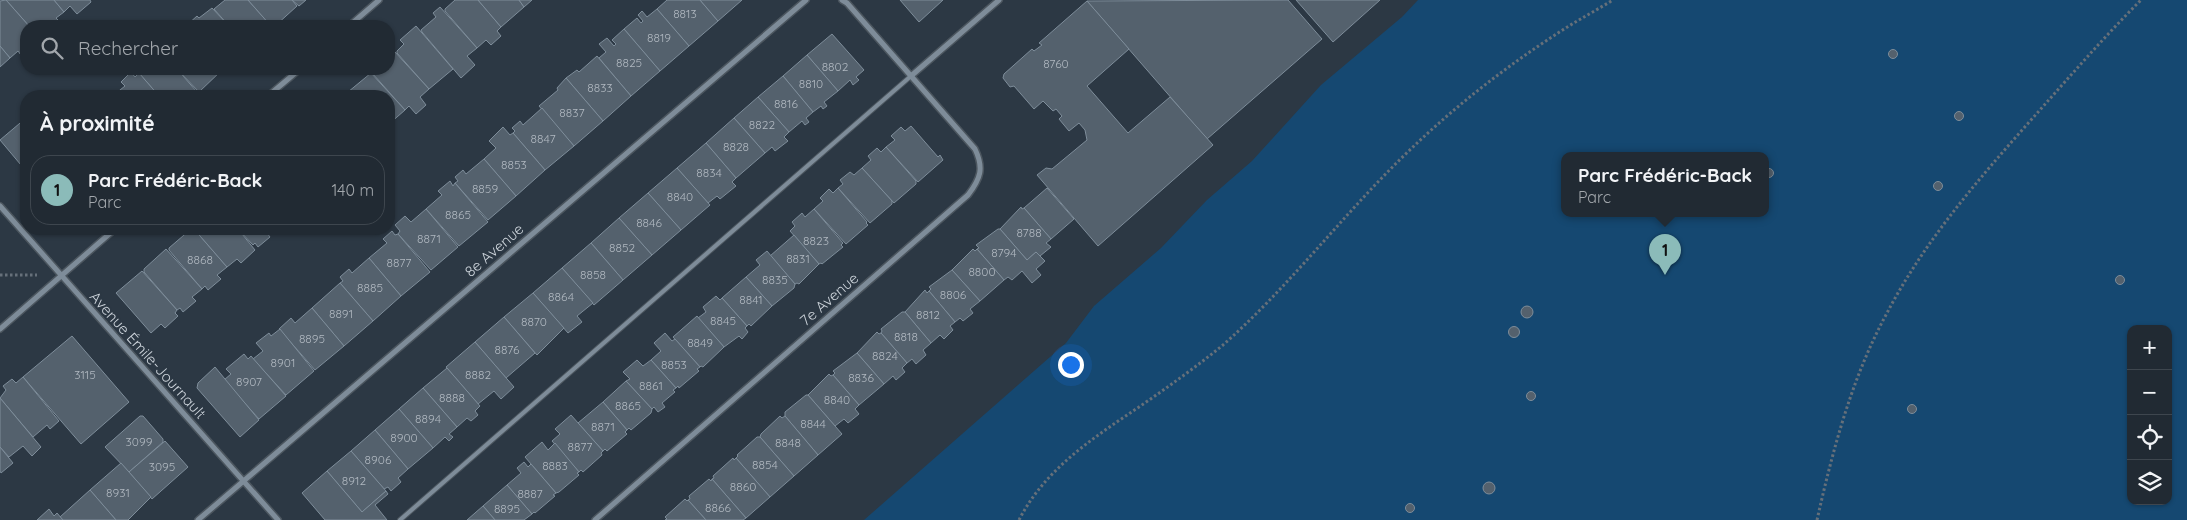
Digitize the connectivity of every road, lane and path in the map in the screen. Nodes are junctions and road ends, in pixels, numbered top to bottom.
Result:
1 (379, 0) edge
2 (806, 0) edge
3 (842, 0) edge
4 (999, 0) edge
5 (1613, 0) edge
6 (2141, 0) edge
7 (356, 20) edge
8 (293, 75) edge
9 (911, 76) junction
10 (275, 90) edge
11 (0, 206) edge
12 (20, 229) edge
13 (25, 235) edge
14 (108, 235) edge
15 (0, 274) edge
16 (61, 276) junction
17 (0, 329) edge
18 (244, 480) junction
19 (1020, 519) edge
20 (198, 520) edge
21 (278, 520) edge
22 (400, 520) edge
23 (595, 520) edge
24 (1817, 520) edge

1 - 7 street
2 - 18 street, 8e Avenue
3 - 9 street
4 - 9 street
5 - 19 path
6 - 24 path
8 - 10 street
9 - 22 lane
9 - 23 street, 7e Avenue
11 - 12 street, Avenue Émile-Journault
13 - 16 street, Avenue Émile-Journault
14 - 16 street
15 - 16 path
16 - 17 street
16 - 18 street, Avenue Émile-Journault
18 - 20 street, 8e Avenue
18 - 21 street, Avenue Émile-Journault

